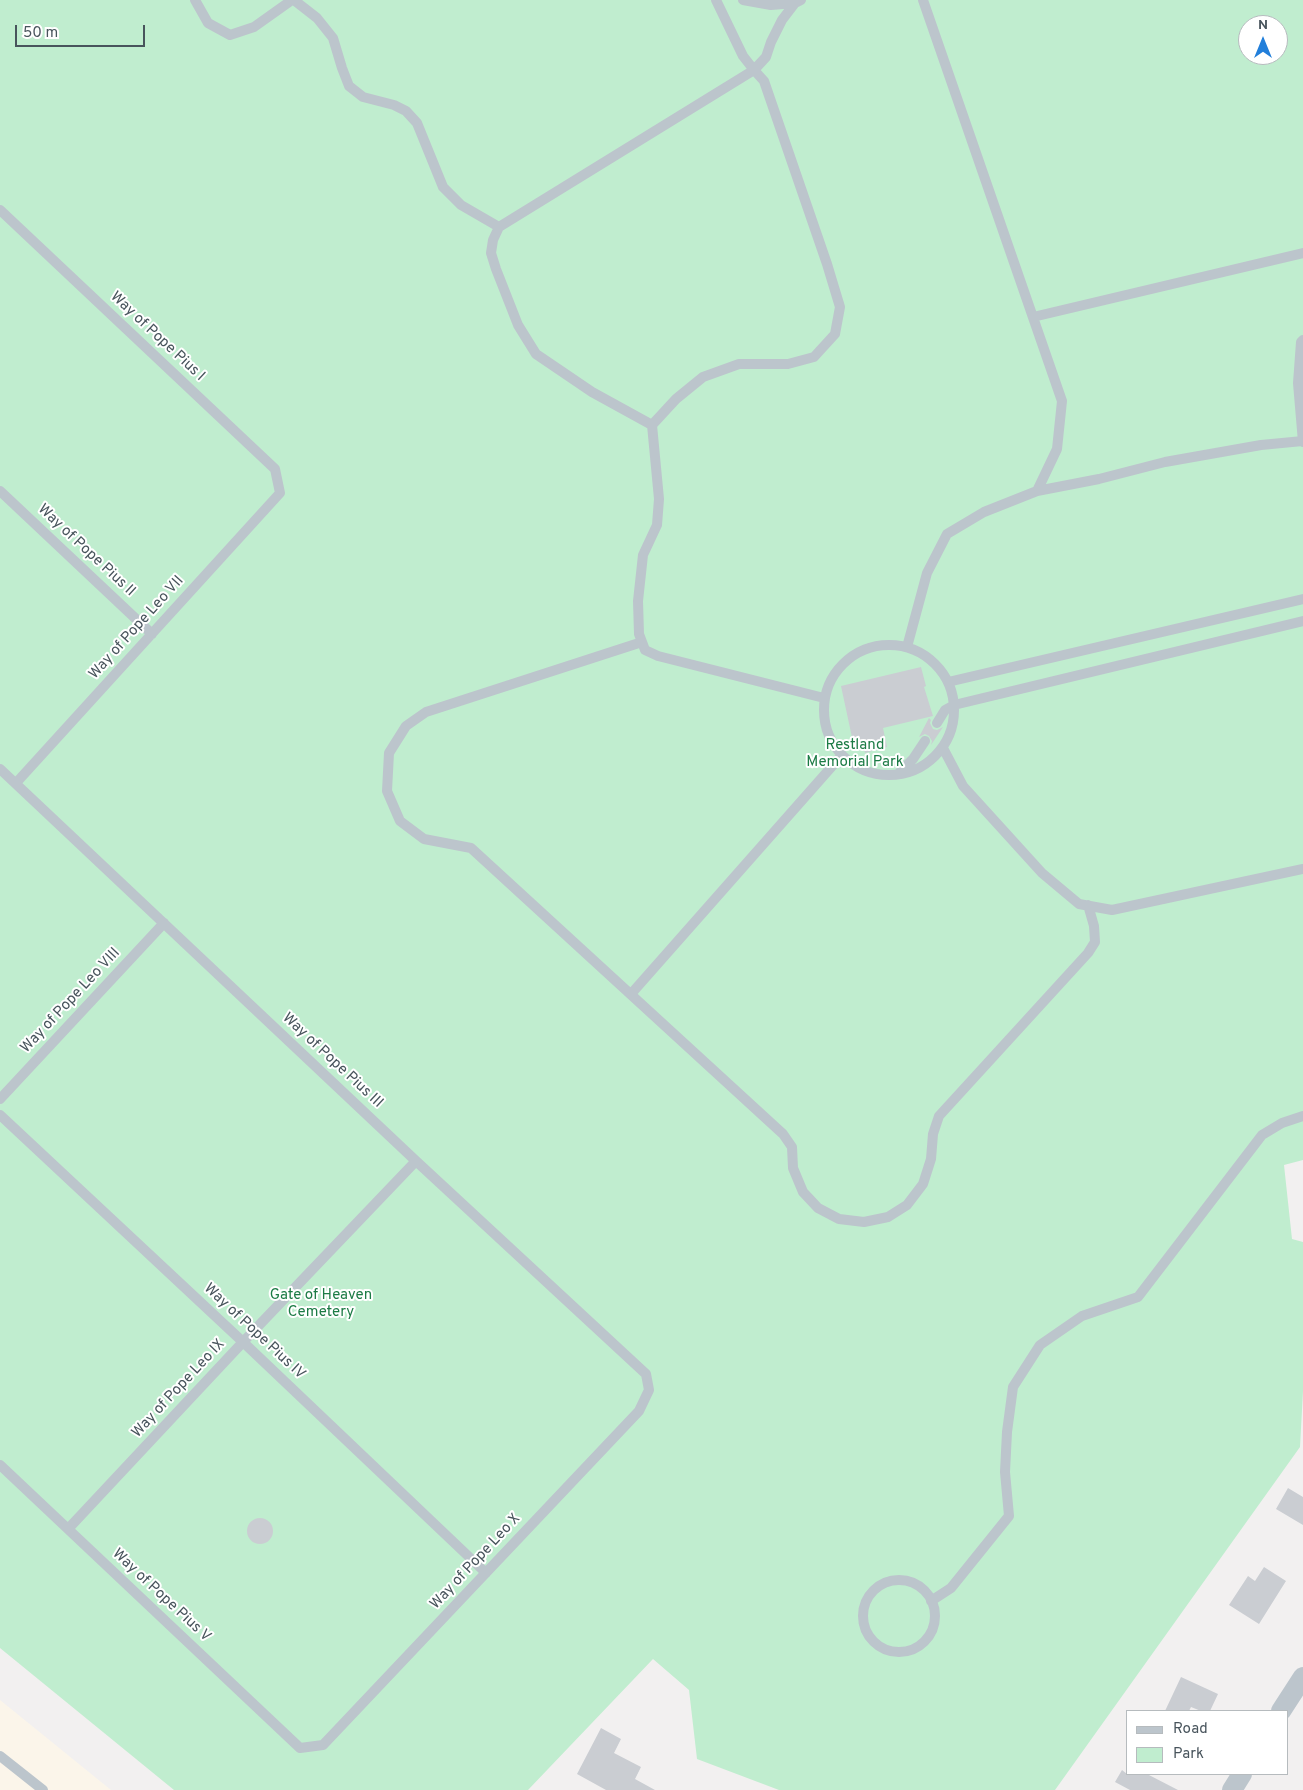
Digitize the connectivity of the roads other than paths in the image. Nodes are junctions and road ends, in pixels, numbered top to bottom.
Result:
1 (195, 0) edge
2 (293, 0) edge
3 (716, 0) edge
4 (743, 0) edge
5 (923, 0) edge
6 (798, 1) edge
7 (754, 70) junction
8 (0, 210) edge
9 (499, 227) junction
10 (1303, 253) edge
11 (1033, 317) junction
12 (1303, 340) edge
13 (652, 425) junction
14 (1303, 442) edge
15 (0, 491) edge
16 (1037, 491) junction
17 (280, 492) joint
18 (1303, 599) edge
19 (1303, 621) edge
20 (152, 634) junction
21 (642, 642) junction
22 (907, 647) junction
23 (948, 682) junction
24 (824, 698) junction
25 (954, 705) junction
26 (937, 723) dead end
27 (925, 741) dead end
28 (943, 748) junction
29 (842, 755) junction
30 (0, 768) edge
31 (898, 774) junction
32 (16, 783) junction
33 (1303, 869) edge
34 (1088, 905) junction
35 (164, 923) junction
36 (631, 994) junction
37 (0, 1099) edge
38 (0, 1115) edge
39 (1303, 1116) edge
40 (416, 1161) junction
41 (243, 1342) junction
42 (646, 1374) joint
43 (0, 1465) edge
44 (68, 1529) junction
45 (486, 1573) junction
46 (931, 1601) junction
47 (1303, 1677) edge
48 (1282, 1710) edge
49 (300, 1748) joint
50 (0, 1756) edge
51 (1241, 1775) edge
52 (43, 1790) edge
53 (1232, 1790) edge

1 - 2 lane
2 - 9 lane
3 - 7 lane
4 - 6 lane
5 - 11 lane
6 - 7 lane
7 - 9 lane
7 - 13 lane
8 - 17 lane, Way of Pope Pius I
9 - 13 lane
10 - 11 lane
11 - 16 lane
12 - 14 lane
13 - 21 lane
14 - 16 lane
15 - 20 lane, Way of Pope Pius II
16 - 22 lane
17 - 20 lane, Way of Pope Leo VII
18 - 23 lane
19 - 25 lane
20 - 32 lane, Way of Pope Leo VII
21 - 24 lane
21 - 36 lane
22 - 23 lane
22 - 24 lane
23 - 25 lane
24 - 29 lane
25 - 26 lane
25 - 28 lane
27 - 31 lane
28 - 31 lane
28 - 34 lane
29 - 31 lane
29 - 36 lane
30 - 32 lane, Way of Pope Pius III
32 - 35 lane, Way of Pope Pius III
33 - 34 lane
34 - 36 lane
35 - 37 lane, Way of Pope Leo VIII
35 - 40 lane, Way of Pope Pius III
38 - 41 lane, Way of Pope Pius IV
39 - 46 lane
40 - 41 lane, Way of Pope Leo IX
40 - 42 lane, Way of Pope Pius III
41 - 44 lane, Way of Pope Leo IX
41 - 45 lane, Way of Pope Pius IV
42 - 45 lane, Way of Pope Leo X
43 - 44 lane, Way of Pope Pius V
44 - 49 lane, Way of Pope Pius V
45 - 49 lane, Way of Pope Leo X
46 - 46 lane
47 - 48 street
50 - 52 lane
51 - 53 street

